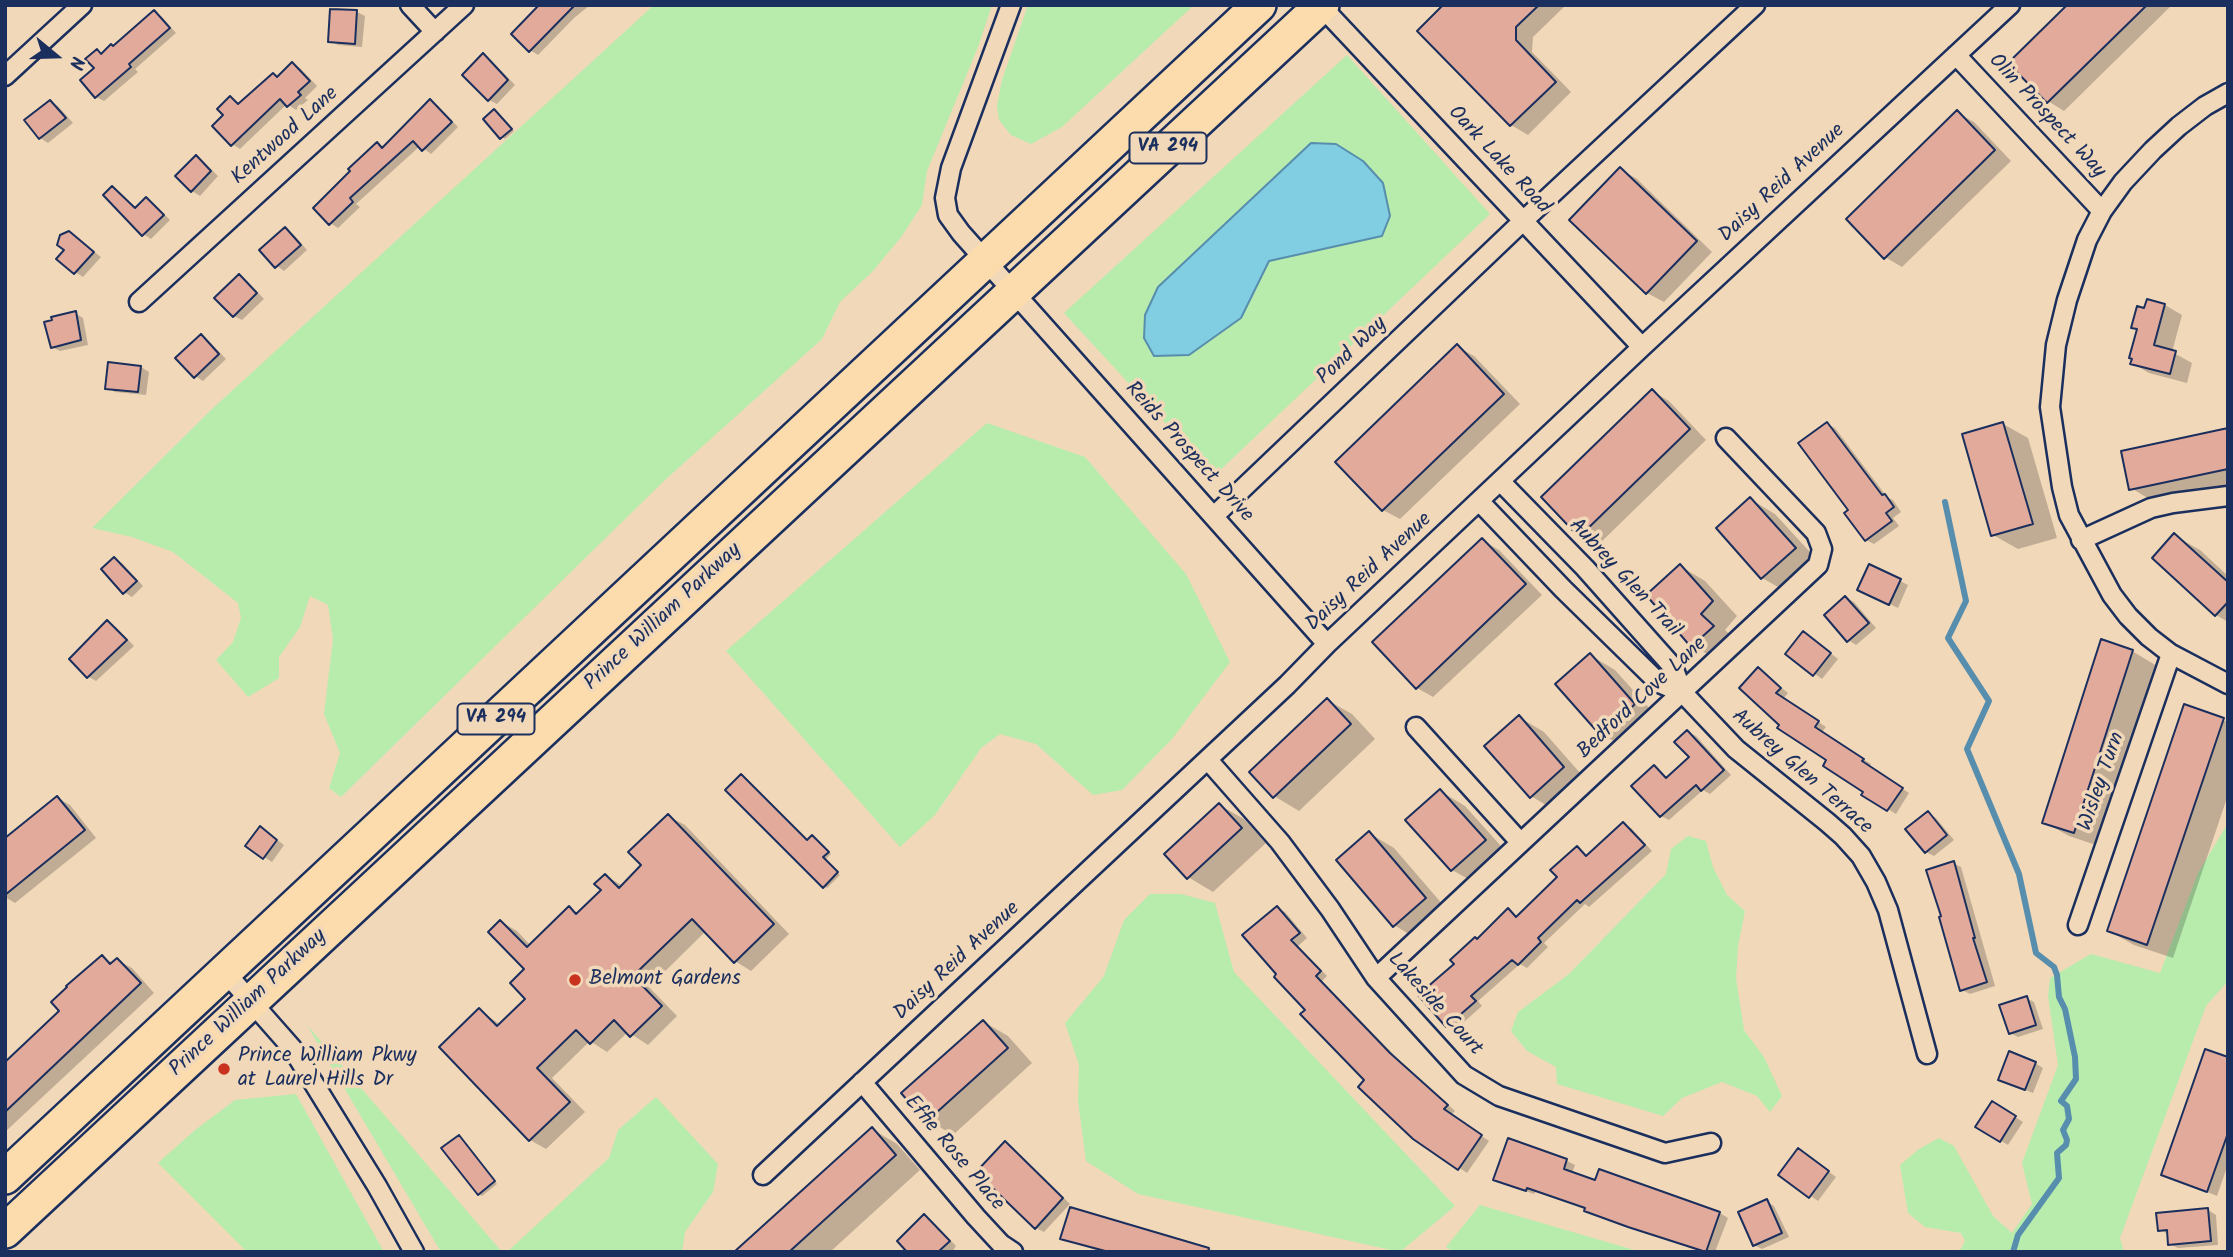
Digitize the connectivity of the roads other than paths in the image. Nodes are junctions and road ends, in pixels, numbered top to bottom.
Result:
1 (82, 5) edge
2 (410, 5) edge
3 (464, 5) edge
4 (1012, 5) edge
5 (1259, 5) edge
6 (1755, 5) edge
7 (2010, 5) edge
8 (1322, 6) edge
9 (435, 33) junction
10 (1956, 55) junction
11 (5, 76) edge
12 (2228, 93) edge
13 (2102, 211) junction
14 (1523, 221) junction
15 (986, 260) junction
16 (1015, 292) junction
17 (139, 302) dead end
18 (1642, 347) junction
19 (1726, 438) dead end
20 (1500, 481) junction
21 (2228, 496) edge
22 (1479, 501) junction
23 (1214, 516) junction
24 (2081, 540) junction
25 (1327, 644) junction
26 (2171, 654) junction
27 (2228, 684) edge
28 (1684, 693) junction
29 (1416, 727) dead end
30 (1208, 760) junction
31 (1520, 842) junction
32 (2078, 925) dead end
33 (225, 972) junction
34 (1376, 978) junction
35 (251, 1002) junction
36 (1927, 1054) dead end
37 (862, 1082) junction
38 (1711, 1143) dead end
39 (763, 1175) dead end
40 (5, 1177) edge
41 (5, 1231) edge
42 (415, 1252) edge
43 (1013, 1252) edge

1 - 11 street
2 - 9 street
3 - 9 street, Kentwood Lane
4 - 15 street, Reids Prospect Drive
5 - 15 highway, Prince William Parkway / VA 294
6 - 14 street, Pond Way
7 - 10 street, Daisy Reid Avenue
8 - 14 street, Oark Lake Road
8 - 16 highway, Prince William Parkway / VA 294
9 - 17 street, Kentwood Lane
10 - 13 street, Olin Prospect Way
10 - 18 street, Daisy Reid Avenue
12 - 13 street
13 - 24 street
14 - 18 street, Oark Lake Road
14 - 23 street, Pond Way
15 - 16 street, Reids Prospect Drive
15 - 33 highway, Prince William Parkway / VA 294
16 - 23 street, Reids Prospect Drive
16 - 35 highway, Prince William Parkway / VA 294
18 - 20 street, Daisy Reid Avenue
19 - 28 street, Bedford Cove Lane
20 - 22 street, Daisy Reid Avenue
20 - 28 street, Aubrey Glen Trail
21 - 24 street
22 - 25 street, Daisy Reid Avenue
22 - 28 street
23 - 25 street, Reids Prospect Drive
24 - 26 street
25 - 30 street, Daisy Reid Avenue
26 - 27 street
26 - 32 street, Wisley Turn
28 - 31 street, Bedford Cove Lane
28 - 36 street, Aubrey Glen Terrace
29 - 31 street
30 - 34 street, Lakeside Court
30 - 37 street, Daisy Reid Avenue
31 - 34 street, Bedford Cove Lane
33 - 35 street
33 - 40 highway, Prince William Parkway / VA 294
34 - 38 street, Lakeside Court
35 - 41 highway, Prince William Parkway / VA 294
35 - 42 street
37 - 39 street, Daisy Reid Avenue
37 - 43 street, Effie Rose Place

